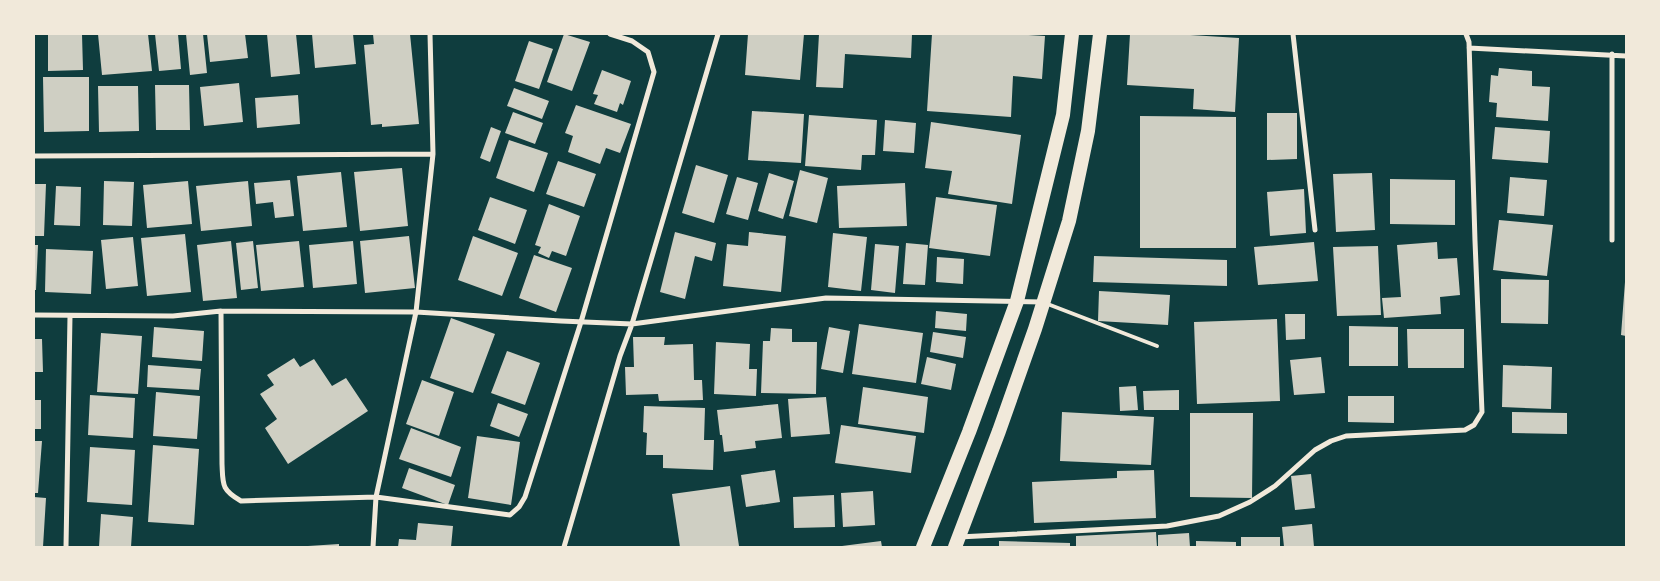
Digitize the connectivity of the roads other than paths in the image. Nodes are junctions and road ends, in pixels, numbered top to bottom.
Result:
1 (430, 34) edge
2 (610, 34) edge
3 (718, 34) edge
4 (1072, 34) edge
5 (1100, 34) edge
6 (1466, 34) edge
7 (1294, 36) edge
8 (1469, 48) junction
9 (1612, 54) junction
10 (1626, 56) edge
11 (432, 154) junction
12 (34, 156) edge
13 (1315, 230) dead end
14 (1612, 240) dead end
15 (1017, 301) junction
16 (1043, 302) junction
17 (220, 311) junction
18 (416, 312) junction
19 (34, 316) edge
20 (70, 316) junction
21 (581, 322) junction
22 (632, 324) junction
23 (1157, 346) dead end
24 (376, 497) junction
25 (956, 542) edge
26 (66, 547) edge
27 (373, 547) edge
28 (564, 547) edge
29 (923, 547) edge

1 - 11 street
2 - 21 street
3 - 22 street
4 - 15 highway
5 - 16 highway
6 - 8 street
7 - 13 street
8 - 9 street
8 - 25 street
9 - 10 street
9 - 14 street
11 - 12 street
11 - 18 street
15 - 16 street
15 - 22 street
15 - 29 highway
16 - 23 lane
16 - 25 highway
17 - 18 street
17 - 20 street
17 - 24 street
18 - 21 street
18 - 24 street
19 - 20 street
20 - 26 street
21 - 22 street
21 - 24 street
22 - 28 street
24 - 27 street

